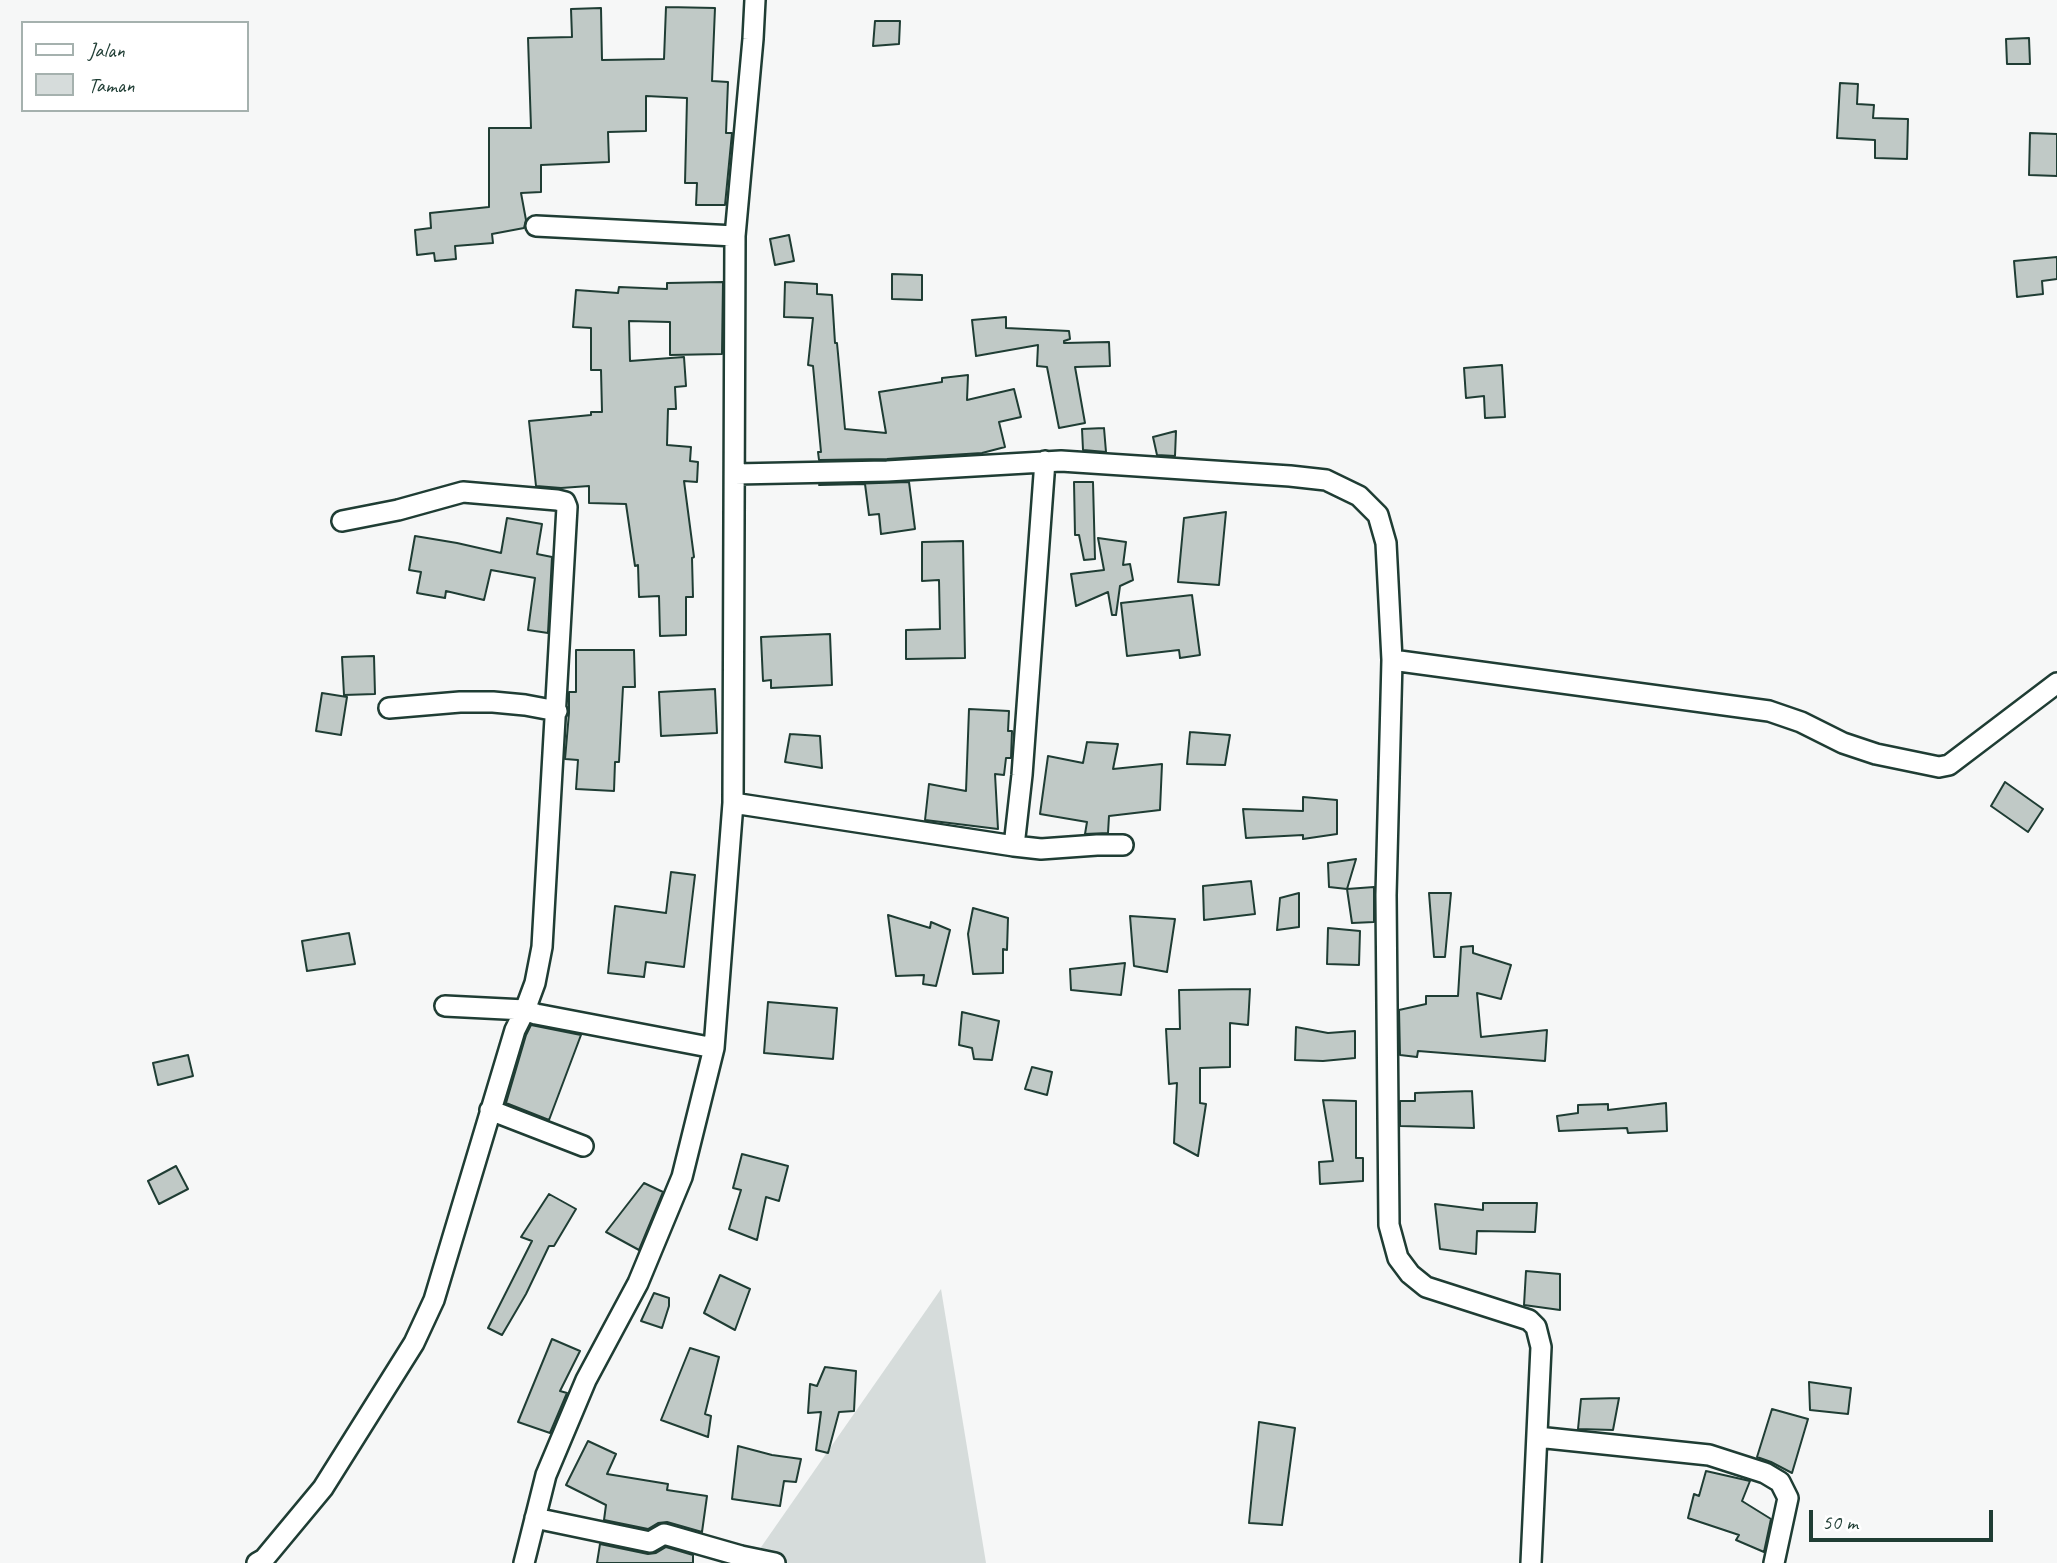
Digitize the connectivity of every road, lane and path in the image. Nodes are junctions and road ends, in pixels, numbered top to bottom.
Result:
1 (755, 0) edge
2 (536, 226) dead end
3 (735, 236) junction
4 (1045, 461) junction
5 (735, 474) junction
6 (342, 521) dead end
7 (1392, 660) junction
8 (2057, 683) edge
9 (389, 708) dead end
10 (557, 711) junction
11 (733, 803) junction
12 (1123, 845) dead end
13 (1014, 846) junction
14 (445, 1006) dead end
15 (525, 1010) junction
16 (714, 1048) junction
17 (490, 1110) junction
18 (583, 1146) dead end
19 (1537, 1437) junction
20 (535, 1518) junction
21 (257, 1563) edge
22 (524, 1563) edge
23 (775, 1563) edge
24 (1531, 1563) edge
25 (1774, 1563) edge

1 - 3 street
2 - 3 street
3 - 5 street
4 - 5 street
4 - 7 street
4 - 13 street
5 - 11 street
6 - 10 street
7 - 8 street
7 - 19 street
9 - 10 street
10 - 15 street
11 - 13 street
11 - 16 street
12 - 13 street
14 - 15 street
15 - 16 street
15 - 17 street
16 - 20 street
17 - 18 street
17 - 21 street
19 - 24 street
19 - 25 street
20 - 22 street
20 - 23 street

